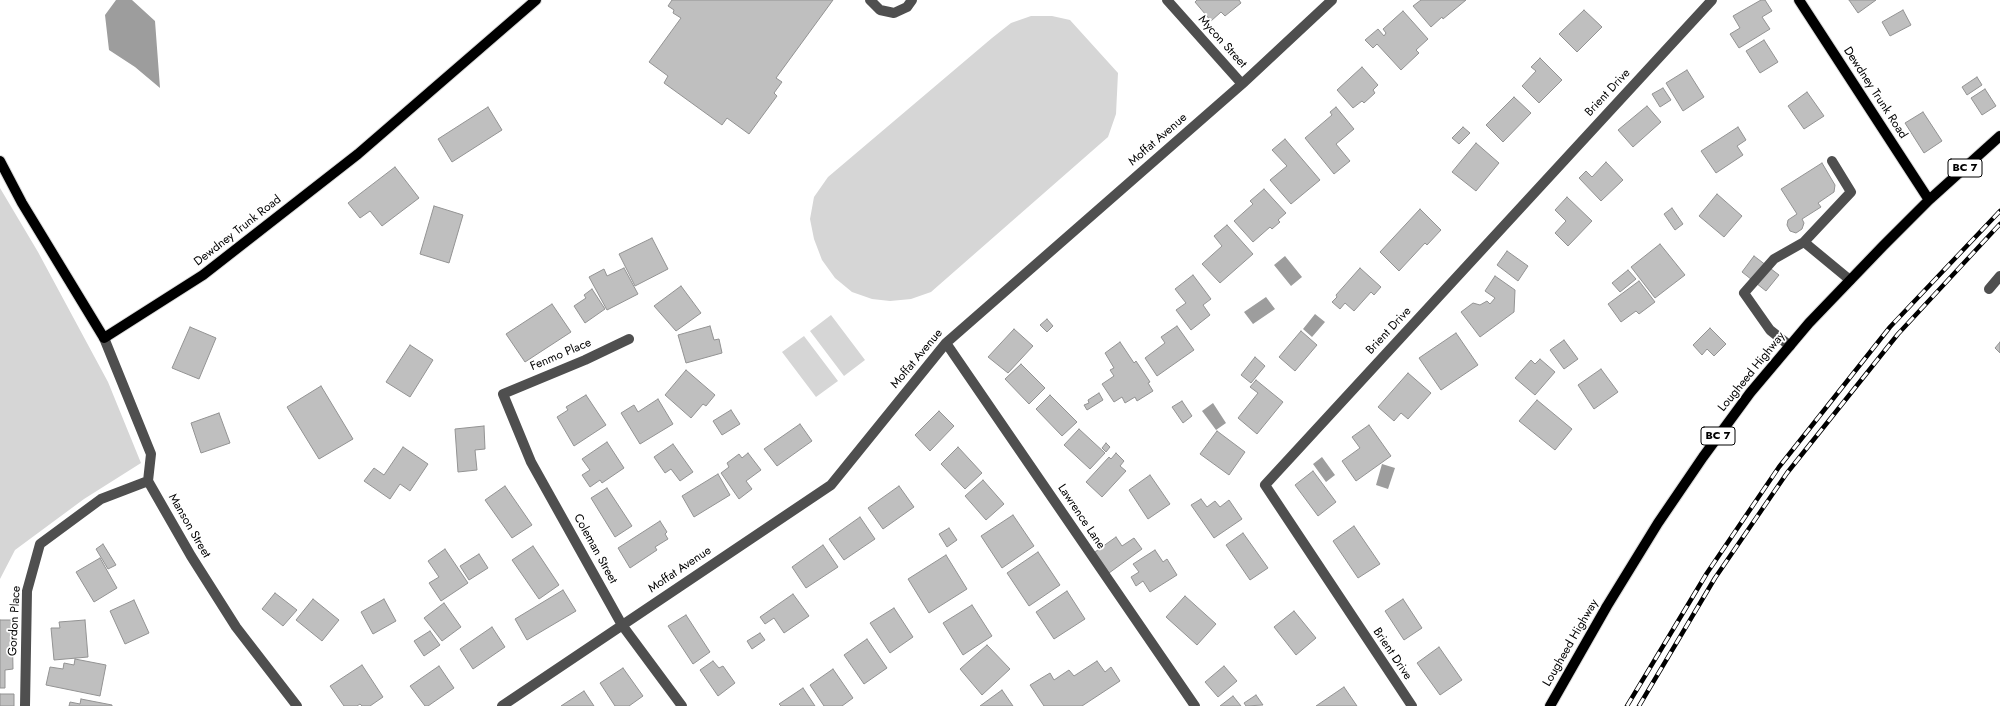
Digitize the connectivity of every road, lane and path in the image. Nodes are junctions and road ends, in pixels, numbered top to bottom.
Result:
1 (536, 0) edge
2 (870, 0) edge
3 (912, 0) edge
4 (915, 0) edge
5 (1167, 0) edge
6 (1332, 0) edge
7 (1712, 0) edge
8 (1799, 0) edge
9 (1242, 84) junction
10 (2000, 136) edge
11 (0, 161) edge
12 (1832, 161) dead end
13 (1929, 200) junction
14 (1804, 242) junction
15 (2000, 276) edge
16 (1850, 280) junction
17 (1989, 289) dead end
18 (104, 338) junction
19 (629, 339) dead end
20 (946, 343) junction
21 (1790, 346) junction
22 (503, 394) joint
23 (148, 481) junction
24 (622, 625) junction
25 (25, 706) edge
26 (297, 706) edge
27 (502, 706) edge
28 (682, 706) edge
29 (1195, 706) edge
30 (1412, 706) edge
31 (1550, 706) edge

1 - 18 main road, Dewdney Trunk Road
2 - 3 street
3 - 4 street
5 - 9 street, Mycon Street
6 - 9 street, Moffat Avenue
7 - 30 street, Brient Drive
8 - 13 main road, Dewdney Trunk Road
9 - 20 street, Moffat Avenue
10 - 13 main road, Lougheed Highway / BC 7
11 - 18 main road
12 - 14 street
13 - 16 main road, Lougheed Highway / BC 7
14 - 16 street
14 - 21 street
15 - 17 street
16 - 21 main road, Lougheed Highway / BC 7
18 - 23 street
19 - 22 street, Fenmo Place
20 - 24 street, Moffat Avenue
20 - 29 street, Lawrence Lane
21 - 31 main road, Lougheed Highway / BC 7
22 - 24 street, Coleman Street
23 - 25 street, Gordon Place
23 - 26 street, Manson Street
24 - 27 street, Moffat Avenue
24 - 28 street, Coleman Street

